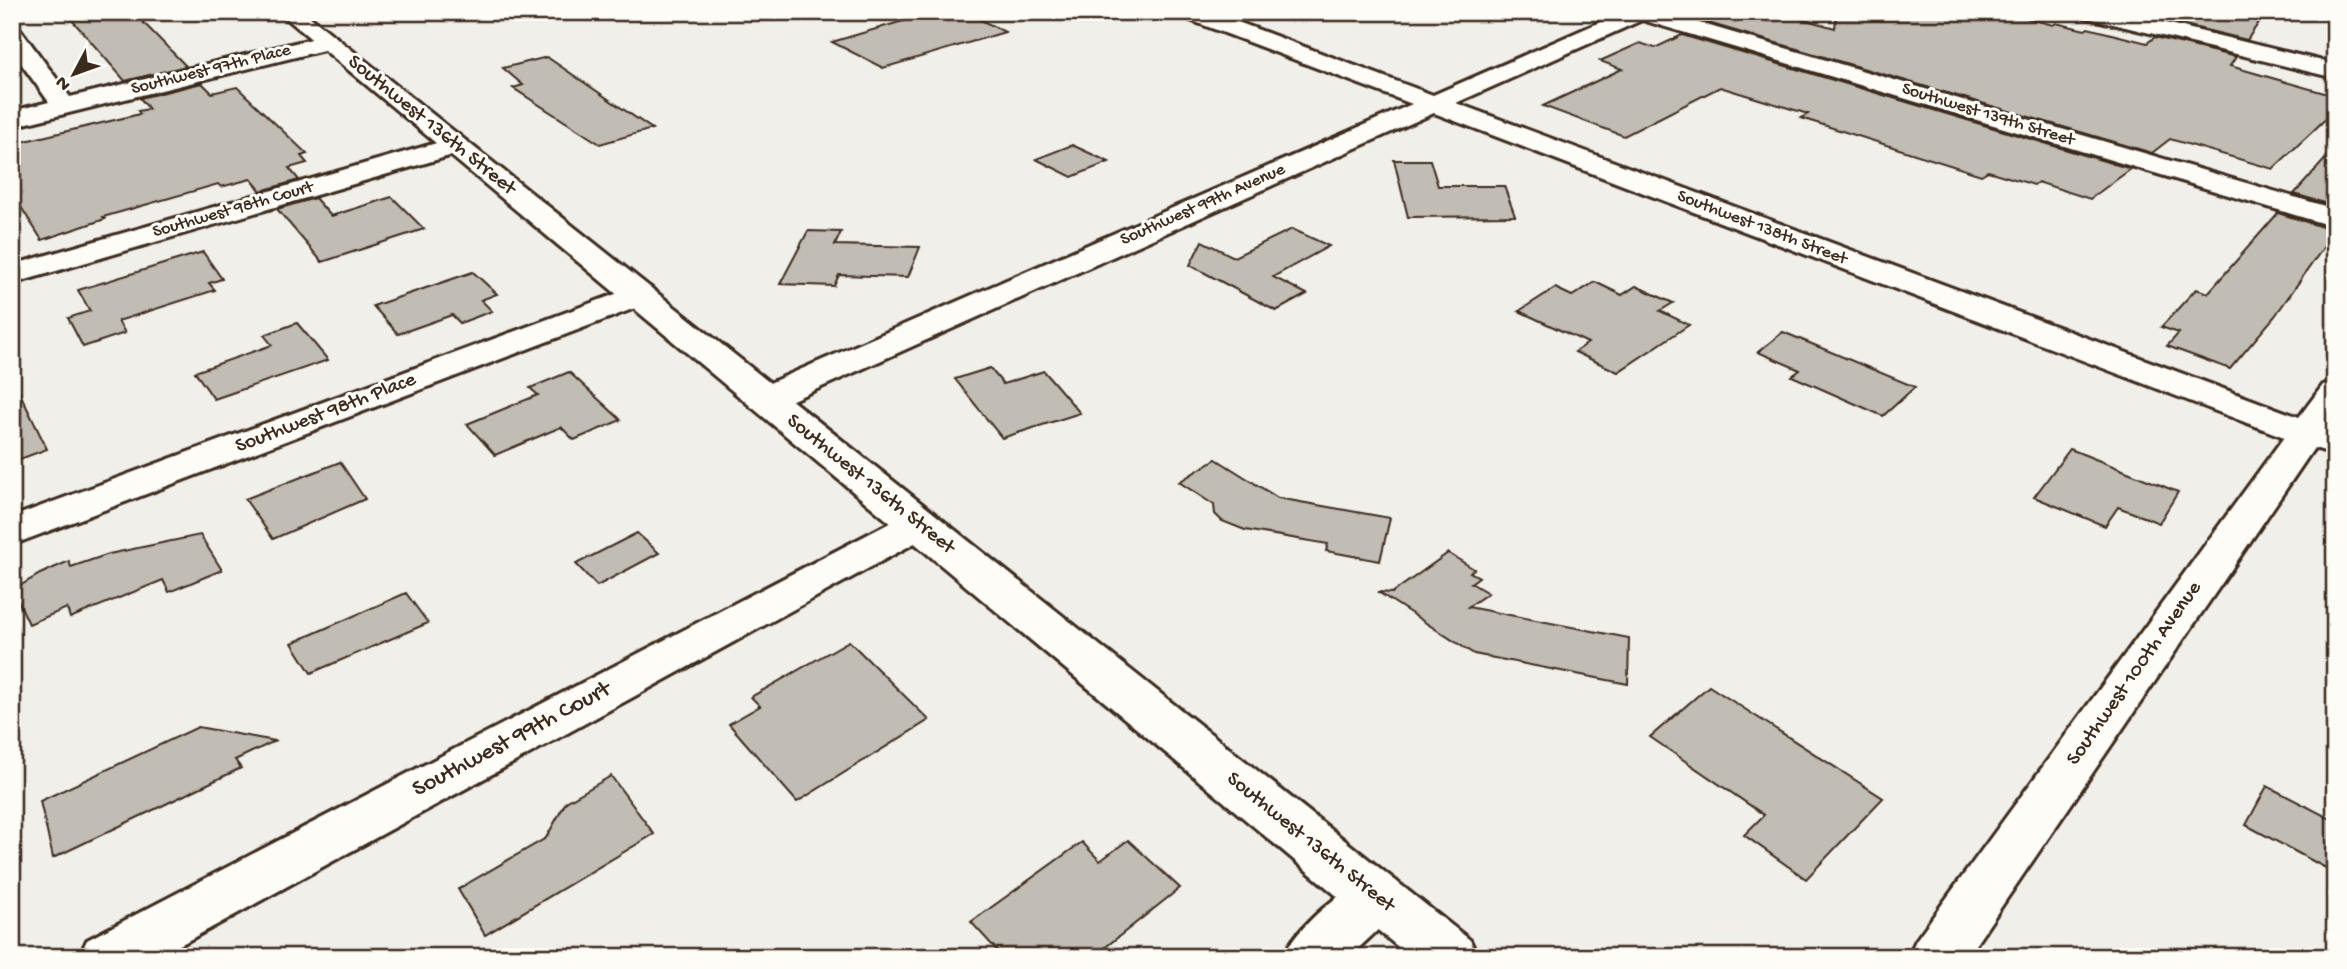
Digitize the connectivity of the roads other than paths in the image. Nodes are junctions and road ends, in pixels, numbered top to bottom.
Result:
1 (290, 12) edge
2 (1190, 12) edge
3 (1641, 13) edge
4 (2104, 13) edge
5 (12, 34) edge
6 (328, 42) junction
7 (2335, 71) edge
8 (1434, 104) junction
9 (64, 106) junction
10 (12, 119) edge
11 (454, 146) junction
12 (2335, 218) edge
13 (12, 275) edge
14 (640, 295) junction
15 (2335, 392) edge
16 (764, 399) junction
17 (2320, 438) edge
18 (919, 524) junction
19 (12, 532) edge
20 (1377, 897) junction
21 (106, 957) edge
22 (1310, 957) edge
23 (1451, 957) edge
24 (1935, 957) edge

1 - 6 street, Southwest 136th Street
2 - 8 street, Southwest 138th Street
3 - 8 street, Southwest 99th Avenue
3 - 12 street, Southwest 139th Street
4 - 7 street
5 - 9 street
6 - 9 street, Southwest 97th Place
6 - 11 street, Southwest 136th Street
8 - 16 street, Southwest 99th Avenue
8 - 17 street, Southwest 138th Street
9 - 10 street, Southwest 97th Place
11 - 13 street, Southwest 98th Court
11 - 14 street, Southwest 136th Street
14 - 16 street, Southwest 136th Street
14 - 19 street, Southwest 98th Place
15 - 17 street, Southwest 100th Avenue
16 - 18 street, Southwest 136th Street
17 - 24 street, Southwest 100th Avenue
18 - 20 street, Southwest 136th Street
18 - 21 street, Southwest 99th Court
20 - 22 street
20 - 23 street, Southwest 136th Street

